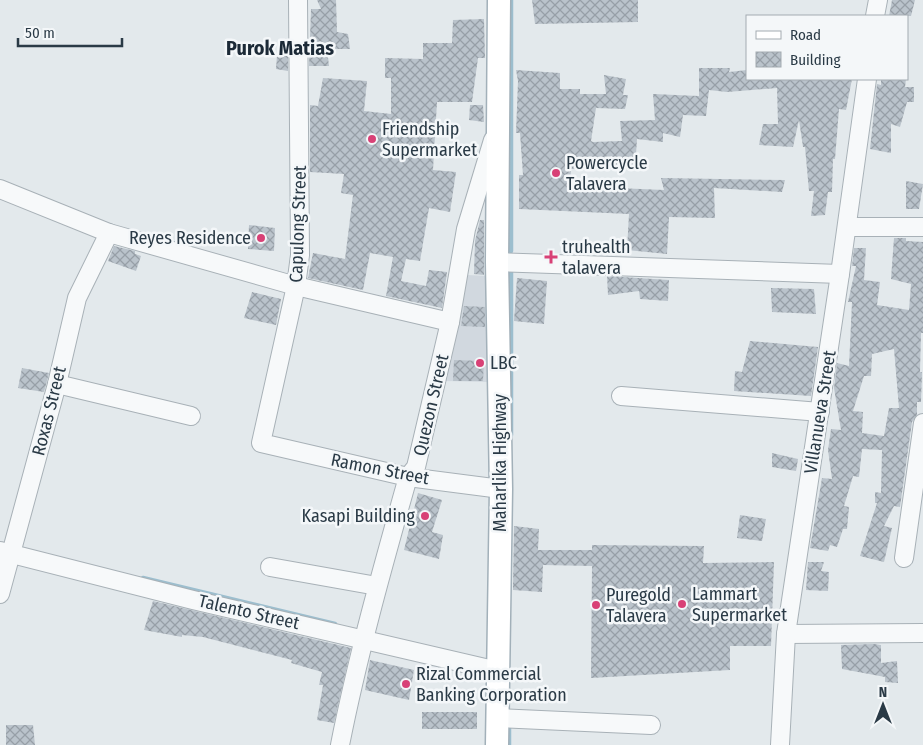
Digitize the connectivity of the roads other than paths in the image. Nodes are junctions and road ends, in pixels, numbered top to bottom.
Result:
1 (298, 0) edge
2 (498, 0) edge
3 (878, 0) edge
4 (876, 15) edge
5 (867, 80) edge
6 (499, 120) junction
7 (0, 189) edge
8 (847, 227) junction
9 (923, 227) edge
10 (109, 234) junction
11 (497, 262) junction
12 (840, 274) junction
13 (296, 286) junction
14 (450, 322) junction
15 (57, 384) junction
16 (621, 396) dead end
17 (820, 412) junction
18 (191, 416) dead end
19 (923, 423) edge
20 (261, 443) joint
21 (408, 477) junction
22 (501, 489) junction
23 (917, 519) edge
24 (6, 553) edge
25 (904, 558) dead end
26 (270, 567) dead end
27 (378, 586) junction
28 (0, 594) edge
29 (786, 634) junction
30 (923, 634) edge
31 (364, 639) junction
32 (498, 671) junction
33 (498, 718) junction
34 (652, 725) dead end
35 (340, 745) edge
36 (497, 745) edge
37 (780, 745) edge

1 - 13 street, Capulong Street
2 - 6 main road, Maharlika Highway
3 - 4 street
5 - 8 street, Villanueva Street
6 - 11 main road, Maharlika Highway
6 - 14 street, Quezon Street
7 - 10 street
8 - 9 street
8 - 12 street, Villanueva Street
10 - 13 street
10 - 15 street, Roxas Street
11 - 12 street
11 - 22 main road, Maharlika Highway
12 - 17 street, Villanueva Street
13 - 14 street
13 - 20 street, Capulong Street
14 - 21 street, Quezon Street
15 - 18 street
15 - 24 street, Roxas Street
16 - 17 street
17 - 29 street, Villanueva Street
19 - 23 street
20 - 21 street, Ramon Street
21 - 22 street, Ramon Street
21 - 27 street, Quezon Street
22 - 32 main road, Maharlika Highway
23 - 25 street
24 - 28 street, Roxas Street
24 - 31 street, Talento Street
26 - 27 street
27 - 31 street, Quezon Street
29 - 30 street
29 - 37 street, Villanueva Street
31 - 32 street, Talento Street
31 - 35 street, Quezon Street
32 - 33 main road, Maharlika Highway
33 - 34 street
33 - 36 main road, Maharlika Highway

